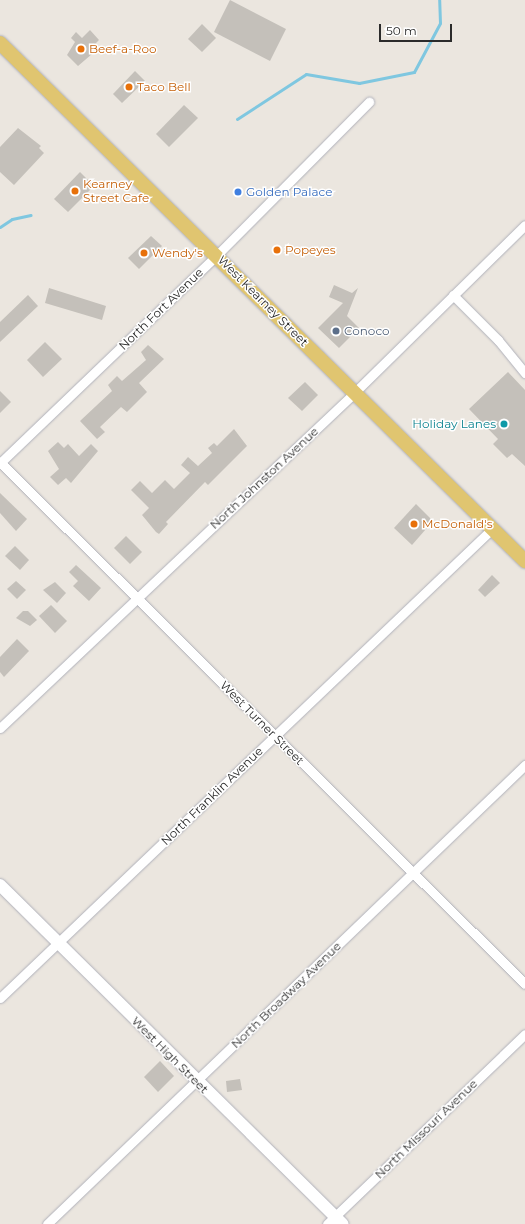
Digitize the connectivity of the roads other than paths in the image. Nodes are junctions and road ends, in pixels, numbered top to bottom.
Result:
1 (0, 43) edge
2 (369, 102) dead end
3 (525, 225) edge
4 (217, 255) junction
5 (453, 295) junction
6 (525, 373) edge
7 (355, 392) junction
8 (0, 463) edge
9 (493, 528) junction
10 (525, 561) edge
11 (136, 598) junction
12 (0, 728) edge
13 (275, 736) junction
14 (524, 769) edge
15 (413, 873) junction
16 (0, 885) edge
17 (58, 943) junction
18 (525, 984) edge
19 (0, 998) edge
20 (525, 1034) edge
21 (196, 1082) junction
22 (334, 1222) edge
23 (47, 1224) edge

1 - 4 main road, West Kearney Street
2 - 4 street, North Fort Avenue
3 - 5 street, North Johnston Avenue
4 - 7 main road, West Kearney Street
4 - 8 street, North Fort Avenue
5 - 6 street
5 - 7 street, North Johnston Avenue
7 - 9 main road, West Kearney Street
7 - 11 street, North Johnston Avenue
8 - 11 street, West Turner Street
9 - 10 main road, West Kearney Street
9 - 13 street, North Franklin Avenue
11 - 12 street, North Johnston Avenue
11 - 13 street, West Turner Street
13 - 15 street, West Turner Street
13 - 17 street, North Franklin Avenue
14 - 15 street, North Broadway Avenue
15 - 18 street, West Turner Street
15 - 21 street, North Broadway Avenue
16 - 17 street, West High Street
17 - 19 street, North Franklin Avenue
17 - 21 street, West High Street
20 - 22 street, North Missouri Avenue
21 - 22 street, West High Street
21 - 23 street, North Broadway Avenue

